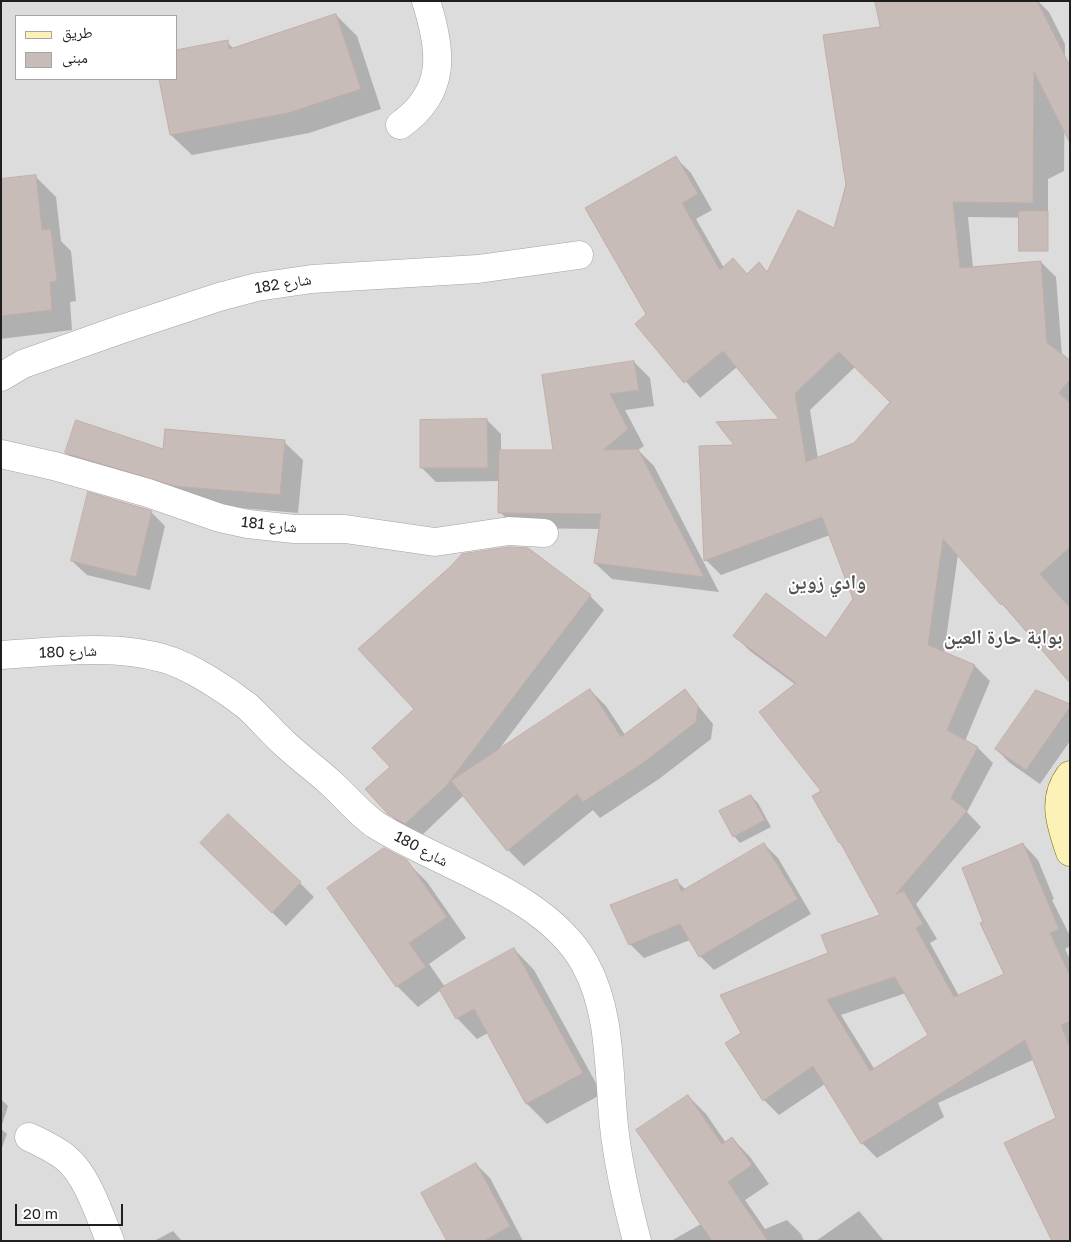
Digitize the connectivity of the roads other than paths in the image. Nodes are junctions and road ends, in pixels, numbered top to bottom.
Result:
1 (426, 1) edge
2 (400, 125) dead end
3 (578, 255) dead end
4 (1, 377) edge
5 (1, 454) edge
6 (544, 533) dead end
7 (1, 655) edge
8 (1070, 775) edge
9 (1070, 852) edge
10 (29, 1137) dead end
11 (110, 1241) edge
12 (638, 1241) edge

1 - 2 street
3 - 4 street, شارع 182
5 - 6 street, شارع 181
7 - 12 street, شارع 180
8 - 9 main road
10 - 11 street

